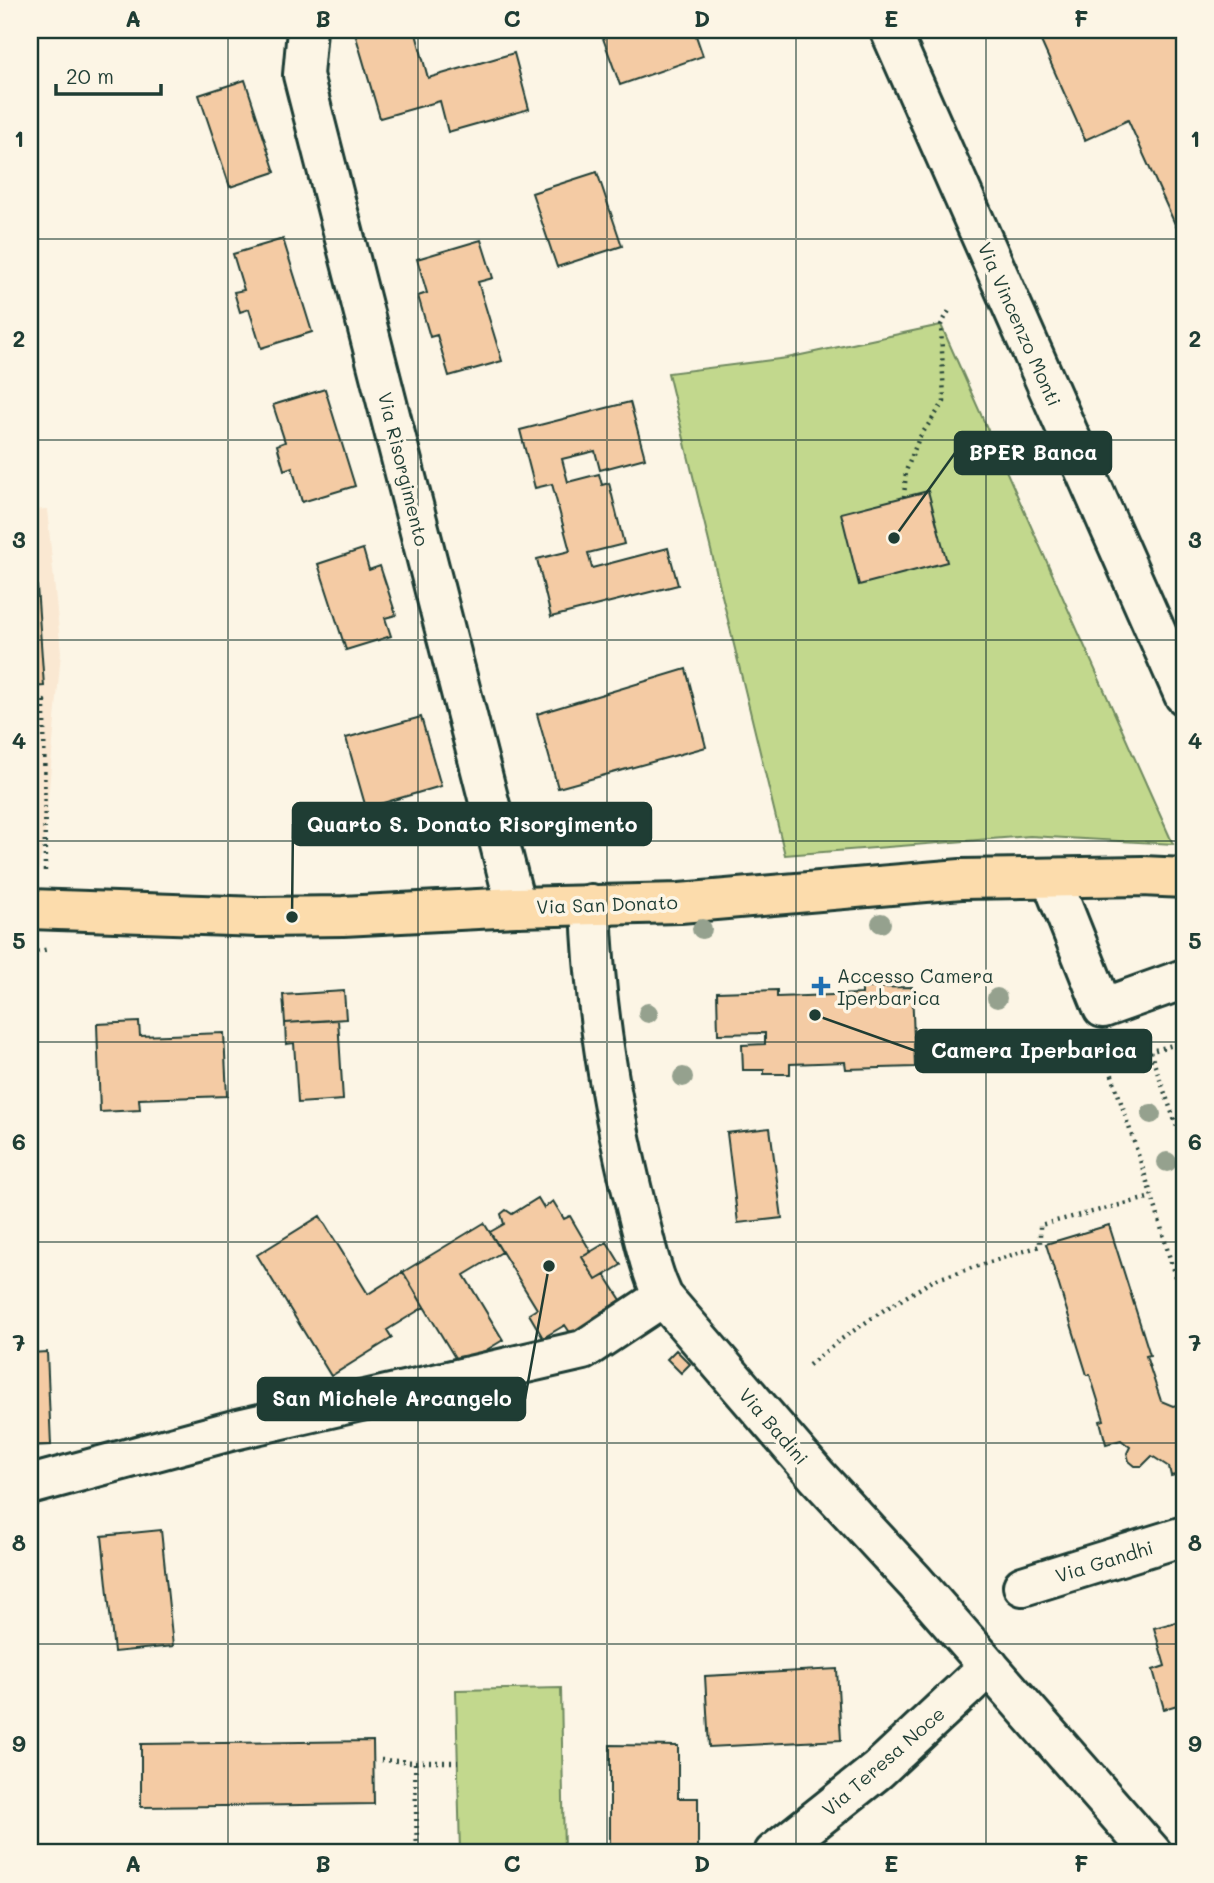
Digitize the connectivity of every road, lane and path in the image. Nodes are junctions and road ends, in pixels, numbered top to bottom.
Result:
1 (307, 30) edge
2 (890, 30) edge
3 (950, 309) dead end
4 (904, 497) dead end
5 (1184, 695) edge
6 (30, 702) edge
7 (1051, 878) junction
8 (1184, 878) edge
9 (591, 904) junction
10 (516, 907) junction
11 (37, 910) edge
12 (49, 949) dead end
13 (1184, 979) edge
14 (1184, 1042) edge
15 (1150, 1052) junction
16 (1184, 1146) edge
17 (1152, 1197) junction
18 (663, 1297) junction
19 (1184, 1309) edge
20 (809, 1365) dead end
21 (30, 1485) edge
22 (1184, 1536) edge
23 (1023, 1586) dead end
24 (989, 1666) junction
25 (381, 1760) dead end
26 (415, 1762) junction
27 (458, 1762) dead end
28 (416, 1853) edge
29 (774, 1853) edge
30 (1152, 1853) edge

1 - 10 street, Via Risorgimento
2 - 5 street, Via Vincenzo Monti
3 - 4 path
6 - 11 path
7 - 8 main road, Via San Donato
7 - 9 main road, Via San Donato
7 - 13 street
9 - 10 main road, Via San Donato
9 - 18 street, Via Badini
10 - 11 main road, Via San Donato
11 - 12 path
14 - 15 path
15 - 16 path
15 - 17 path
17 - 19 path
17 - 20 path
18 - 21 street
18 - 24 street, Via Badini
22 - 23 street, Via Gandhi
24 - 29 street, Via Teresa Noce
24 - 30 street, Via Badini
25 - 26 path
26 - 27 path
26 - 28 path

